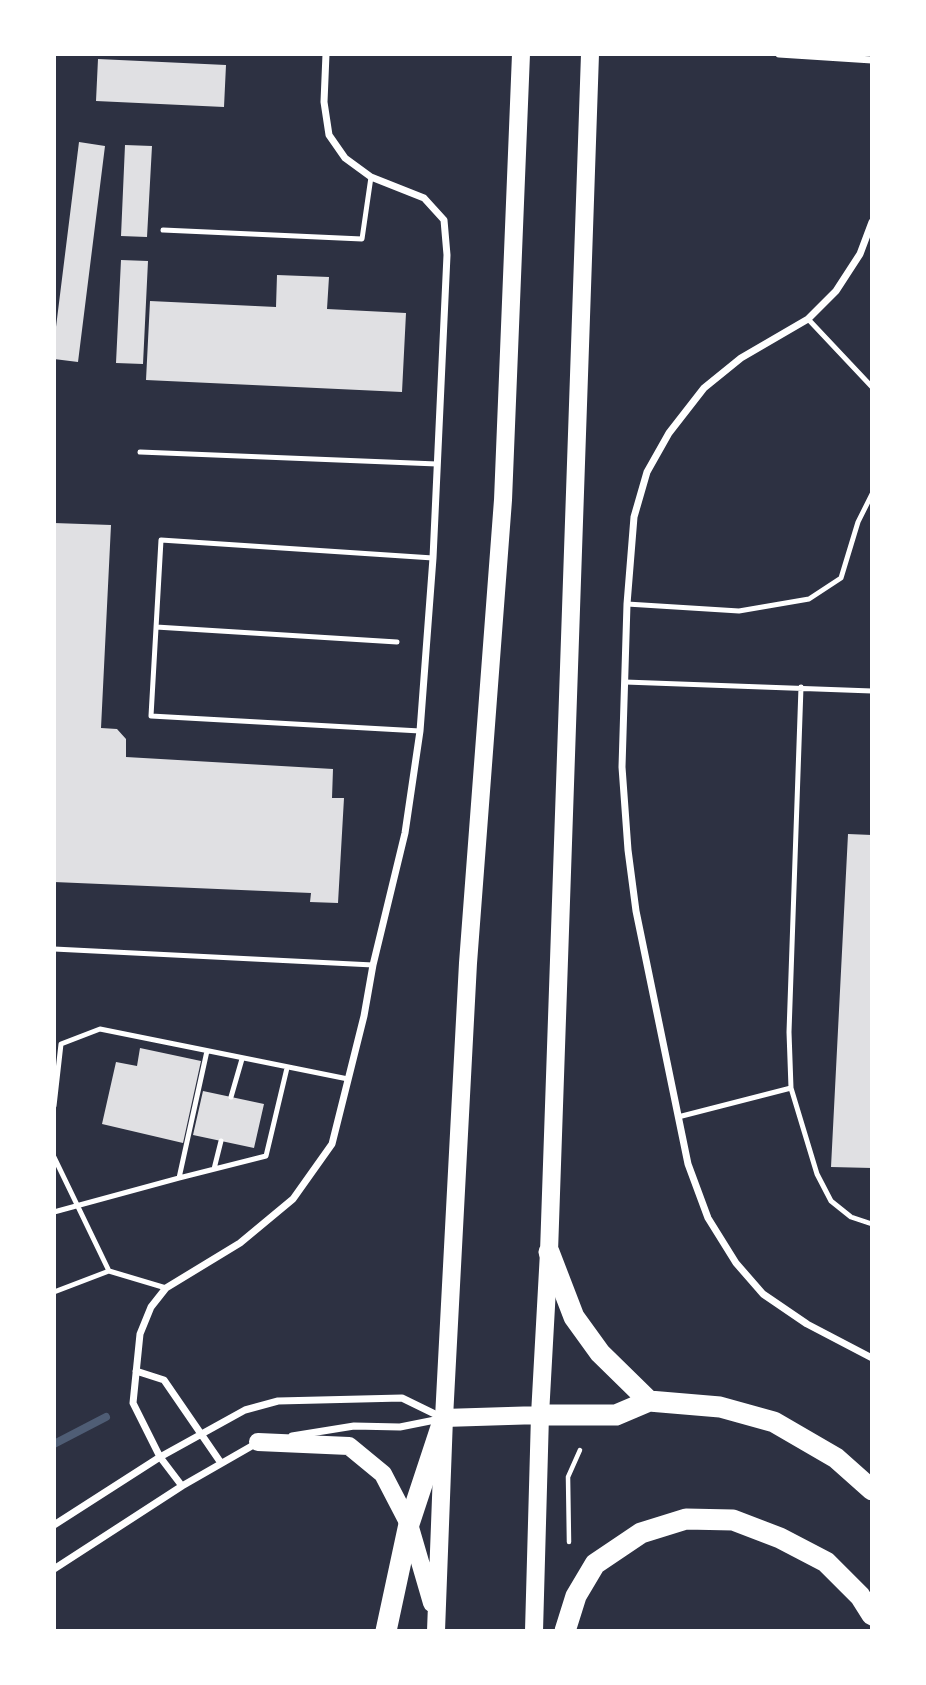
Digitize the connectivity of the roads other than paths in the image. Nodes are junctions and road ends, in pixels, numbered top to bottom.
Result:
1 (326, 54) edge
2 (521, 54) edge
3 (590, 54) edge
4 (779, 54) edge
5 (872, 60) edge
6 (371, 177) junction
7 (872, 222) edge
8 (163, 230) dead end
9 (808, 319) junction
10 (872, 387) edge
11 (140, 452) dead end
12 (437, 464) junction
13 (872, 494) edge
14 (433, 558) junction
15 (627, 604) junction
16 (156, 627) junction
17 (397, 642) dead end
18 (625, 682) junction
19 (801, 687) junction
20 (872, 691) edge
21 (420, 731) junction
22 (54, 949) edge
23 (373, 965) junction
24 (58, 1043) edge
25 (207, 1051) junction
26 (242, 1059) junction
27 (287, 1068) junction
28 (348, 1079) junction
29 (791, 1088) junction
30 (232, 1097) dead end
31 (54, 1106) edge
32 (678, 1117) junction
33 (221, 1141) dead end
34 (54, 1157) edge
35 (214, 1169) junction
36 (179, 1178) junction
37 (77, 1204) junction
38 (54, 1212) edge
39 (872, 1224) edge
40 (549, 1252) junction
41 (109, 1271) junction
42 (166, 1288) junction
43 (54, 1292) edge
44 (872, 1358) edge
45 (136, 1371) junction
46 (649, 1401) junction
47 (540, 1415) junction
48 (444, 1418) junction
49 (201, 1434) junction
50 (258, 1442) junction
51 (160, 1457) junction
52 (221, 1463) junction
53 (182, 1486) junction
54 (872, 1490) edge
55 (410, 1524) junction
56 (54, 1525) edge
57 (54, 1569) edge
58 (872, 1615) edge
59 (436, 1624) edge
60 (386, 1631) edge
61 (534, 1631) edge
62 (565, 1631) edge

1 - 6 street
2 - 48 main road
3 - 40 main road
4 - 5 street
6 - 8 lane
6 - 12 street
7 - 9 street
9 - 10 lane
9 - 15 street
11 - 12 lane
12 - 14 street
13 - 15 lane
14 - 16 lane
14 - 21 street
15 - 18 street
16 - 17 lane
16 - 21 lane
18 - 19 lane
18 - 32 street
19 - 20 lane
19 - 29 lane
21 - 23 street
22 - 23 lane
23 - 28 street
24 - 25 lane
24 - 31 lane
25 - 26 lane
25 - 36 lane
26 - 27 lane
26 - 30 lane
27 - 28 lane
27 - 35 lane
28 - 42 street
29 - 32 lane
29 - 39 lane
32 - 44 street
33 - 35 lane
34 - 37 lane
35 - 36 lane
36 - 37 lane
37 - 38 lane
37 - 41 lane
40 - 46 highway
40 - 47 main road
41 - 42 lane
41 - 43 lane
42 - 45 street
45 - 49 street
45 - 51 street
46 - 47 highway
46 - 54 highway
47 - 48 main road
47 - 61 main road
48 - 49 street
48 - 50 street
48 - 55 highway
48 - 59 main road
49 - 51 street
49 - 52 street
50 - 52 street
50 - 55 main road
51 - 53 street
51 - 56 street
52 - 53 street
53 - 57 street
55 - 59 main road
55 - 60 highway
58 - 62 highway

